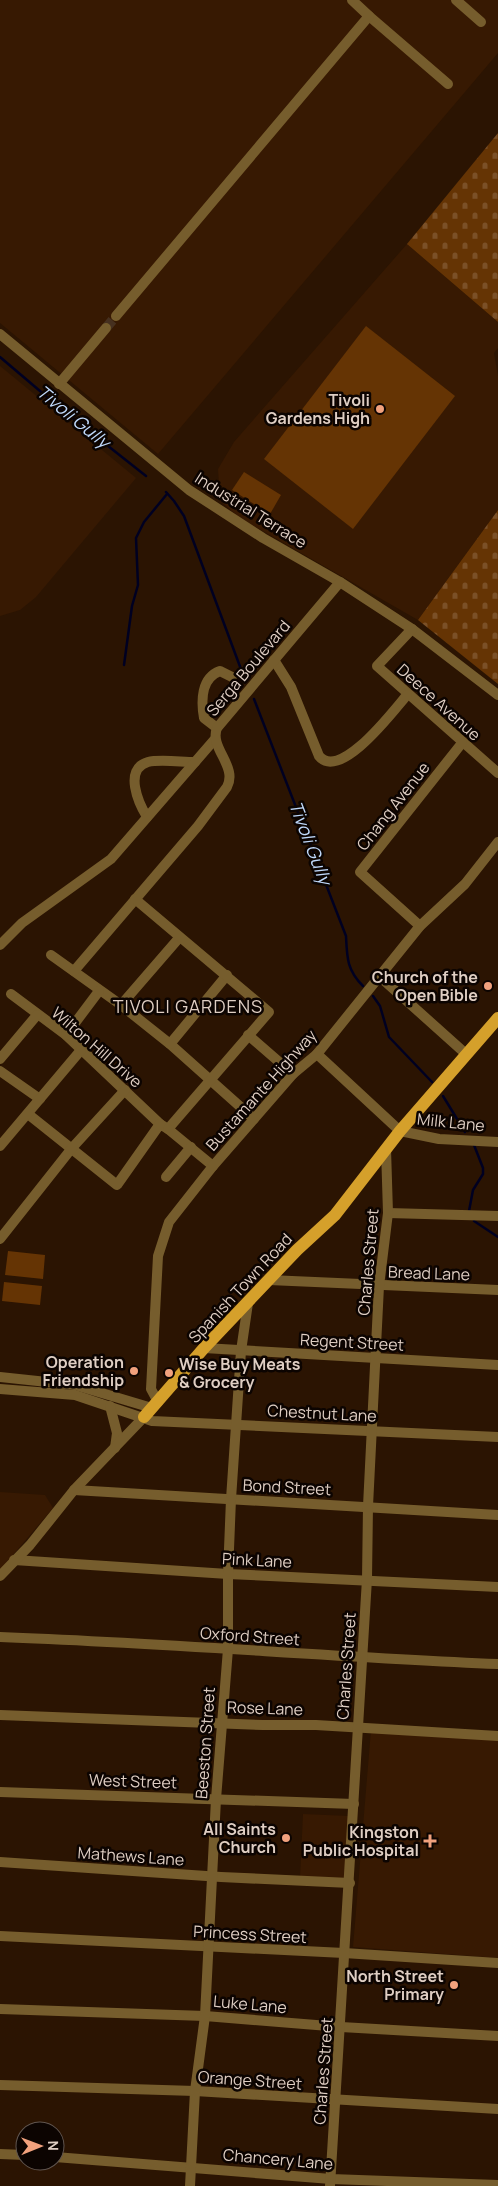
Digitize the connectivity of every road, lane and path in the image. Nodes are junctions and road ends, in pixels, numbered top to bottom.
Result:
1 (352, 0) edge
2 (456, 0) edge
3 (369, 16) junction
4 (481, 22) dead end
5 (448, 84) dead end
6 (116, 316) tunnel mouth
7 (106, 328) tunnel mouth
8 (0, 334) edge
9 (59, 384) junction
10 (340, 582) junction
11 (412, 629) junction
12 (274, 660) junction
13 (232, 677) dead end
14 (498, 694) edge
15 (407, 695) junction
16 (217, 728) junction
17 (216, 739) junction
18 (462, 743) junction
19 (195, 762) junction
20 (498, 773) edge
21 (147, 817) junction
22 (498, 842) edge
23 (134, 899) junction
24 (420, 926) junction
25 (180, 938) junction
26 (0, 945) edge
27 (51, 955) dead end
28 (74, 972) junction
29 (226, 975) junction
30 (379, 976) junction
31 (99, 991) junction
32 (11, 994) dead end
33 (121, 1005) junction
34 (37, 1015) junction
35 (498, 1018) edge
36 (66, 1035) junction
37 (248, 1035) junction
38 (170, 1044) junction
39 (81, 1050) junction
40 (317, 1054) junction
41 (466, 1054) junction
42 (0, 1059) edge
43 (0, 1071) edge
44 (294, 1074) junction
45 (211, 1081) junction
46 (125, 1090) junction
47 (40, 1099) junction
48 (28, 1114) junction
49 (254, 1119) junction
50 (164, 1127) junction
51 (400, 1131) junction
52 (498, 1142) edge
53 (0, 1146) edge
54 (72, 1148) junction
55 (190, 1148) junction
56 (386, 1149) junction
57 (213, 1166) junction
58 (166, 1177) dead end
59 (388, 1213) junction
60 (498, 1216) edge
61 (0, 1239) edge
62 (269, 1280) junction
63 (379, 1286) junction
64 (498, 1290) edge
65 (248, 1303) junction
66 (204, 1348) junction
67 (241, 1351) junction
68 (377, 1358) junction
69 (498, 1365) edge
70 (0, 1378) edge
71 (0, 1389) edge
72 (110, 1406) junction
73 (152, 1409) junction
74 (236, 1423) junction
75 (373, 1430) junction
76 (498, 1437) edge
77 (115, 1448) junction
78 (74, 1490) junction
79 (231, 1499) junction
80 (368, 1506) junction
81 (498, 1515) edge
82 (14, 1560) junction
83 (228, 1574) junction
84 (0, 1576) edge
85 (367, 1579) junction
86 (498, 1587) edge
87 (0, 1637) edge
88 (228, 1650) junction
89 (363, 1658) junction
90 (498, 1664) edge
91 (0, 1715) edge
92 (222, 1722) junction
93 (357, 1727) junction
94 (498, 1736) edge
95 (0, 1792) edge
96 (216, 1799) junction
97 (354, 1804) junction
98 (0, 1862) edge
99 (212, 1877) junction
100 (350, 1884) junction
101 (0, 1936) edge
102 (208, 1947) junction
103 (344, 1953) junction
104 (498, 1964) edge
105 (0, 2009) edge
106 (205, 2016) junction
107 (341, 2027) junction
108 (498, 2036) edge
109 (0, 2085) edge
110 (195, 2091) junction
111 (335, 2101) junction
112 (498, 2109) edge
113 (0, 2154) edge
114 (15, 2155) edge
115 (65, 2158) edge
116 (192, 2167) junction
117 (330, 2182) edge
118 (498, 2185) edge
119 (190, 2186) edge

1 - 3 street
2 - 4 street
3 - 5 street
3 - 6 street
7 - 9 street
8 - 9 street, Industrial Terrace
9 - 10 street, Industrial Terrace
10 - 11 street, Industrial Terrace
10 - 12 street, Serga Boulevard
11 - 14 street, Industrial Terrace
11 - 15 street, Deece Avenue
12 - 15 street
12 - 16 street, Serga Boulevard
13 - 16 street
15 - 18 street, Deece Avenue
16 - 17 street, Serga Boulevard
17 - 19 street
17 - 23 street, Serga Boulevard
18 - 20 street, Deece Avenue
18 - 24 street, Chang Avenue
19 - 21 street
19 - 21 street
21 - 26 street
22 - 24 street, Bustamante Highway
23 - 25 street
23 - 28 street, Serga Boulevard
24 - 30 street, Bustamante Highway
25 - 29 street
25 - 33 street
27 - 28 street
28 - 31 street
29 - 37 street
29 - 38 street
30 - 40 street, Bustamante Highway
30 - 41 street
31 - 33 street
31 - 36 street
32 - 34 street, Wilton Hill Drive
33 - 38 street
34 - 36 street, Wilton Hill Drive
34 - 42 street
35 - 41 main road, Spanish Town Road
36 - 39 street, Wilton Hill Drive
37 - 44 street
37 - 45 street
38 - 45 street
39 - 46 street, Wilton Hill Drive
39 - 47 street
40 - 44 street, Bustamante Highway
40 - 51 street
41 - 51 main road, Spanish Town Road
43 - 47 street
44 - 49 street, Bustamante Highway
45 - 49 street
45 - 50 street
46 - 50 street, Wilton Hill Drive
46 - 54 street
47 - 48 street
48 - 53 street
48 - 54 street
49 - 57 street, Bustamante Highway
50 - 54 street
50 - 55 street, Wilton Hill Drive
51 - 52 street, Milk Lane
51 - 56 main road, Spanish Town Road
54 - 61 street
55 - 57 street, Wilton Hill Drive
55 - 58 street
56 - 59 street, Charles Street
56 - 62 main road, Spanish Town Road
57 - 73 street, Bustamante Highway
59 - 60 street
59 - 63 street, Charles Street
62 - 63 street, Bread Lane
62 - 65 main road, Spanish Town Road
63 - 64 street, Bread Lane
63 - 68 street, Charles Street
65 - 66 main road, Spanish Town Road
65 - 67 street, Beeston Street
66 - 67 street, Regent Street
66 - 73 main road, Spanish Town Road
67 - 68 street, Regent Street
67 - 74 street, Beeston Street
68 - 69 street, Regent Street
68 - 75 street, Charles Street
70 - 73 street
71 - 72 street
72 - 73 street
72 - 77 street
73 - 74 street, Chestnut Lane
73 - 77 street, Spanish Town Road
74 - 75 street, Chestnut Lane
74 - 79 street, Beeston Street
75 - 76 street, Chestnut Lane
75 - 80 street, Charles Street
77 - 78 street, Spanish Town Road
78 - 79 street, Bond Street
78 - 82 street, Spanish Town Road
79 - 80 street, Bond Street
79 - 83 street, Beeston Street
80 - 81 street, Bond Street
80 - 85 street, Charles Street
82 - 83 street, Pink Lane
82 - 84 street, Spanish Town Road
83 - 85 street, Pink Lane
83 - 88 street, Beeston Street
85 - 86 street, Pink Lane
85 - 89 street, Charles Street
87 - 88 street, Oxford Street
88 - 89 street, Oxford Street
88 - 92 street, Beeston Street
89 - 90 street, Oxford Street
89 - 93 street, Charles Street
91 - 92 street, Rose Lane
92 - 93 street, Rose Lane
92 - 96 street, Beeston Street
93 - 94 street, Rose Lane
93 - 97 street, Charles Street
95 - 96 street, West Street
96 - 97 street, West Street
96 - 99 street, Beeston Street
97 - 100 street, Charles Street
98 - 99 street, Mathews Lane
99 - 100 street, Mathews Lane
99 - 102 street, Beeston Street
100 - 103 street, Charles Street
101 - 102 street, Princess Street
102 - 103 street, Princess Street
102 - 106 street, Beeston Street
103 - 104 street, Princess Street
103 - 107 street, Charles Street
105 - 106 street, Luke Lane
106 - 107 street, Luke Lane
106 - 110 street, Beeston Street
107 - 108 street, Luke Lane
107 - 111 street, Charles Street
109 - 110 street, Orange Street
110 - 111 street, Orange Street
110 - 116 street, Beeston Street
111 - 112 street, Orange Street
111 - 117 street, Charles Street
113 - 114 street
115 - 116 street, Chancery Lane
116 - 117 street, Chancery Lane
116 - 119 street, Beeston Street
117 - 118 street, Chancery Lane

